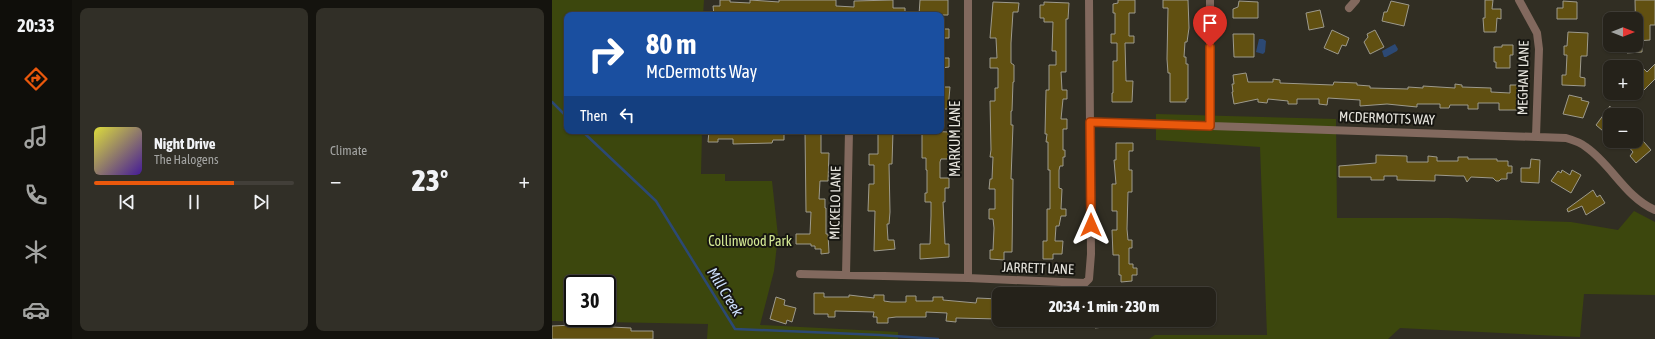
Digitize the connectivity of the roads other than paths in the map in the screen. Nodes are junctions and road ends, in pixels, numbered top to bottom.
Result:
1 (968, 0) edge
2 (1090, 0) edge
3 (1210, 0) edge
4 (1356, 0) edge
5 (1520, 0) edge
6 (1349, 8) dead end
7 (1090, 122) junction
8 (1210, 126) junction
9 (849, 134) edge
10 (1536, 136) junction
11 (1655, 210) edge
12 (800, 274) dead end
13 (846, 275) junction
14 (968, 278) junction

1 - 14 street, MARKUM LANE
2 - 7 street, JARRETT LANE
3 - 8 street
4 - 6 street
5 - 10 street, MEGHAN LANE
7 - 8 street, MCDERMOTTS WAY
7 - 14 street, JARRETT LANE
8 - 10 street, MCDERMOTTS WAY
9 - 13 street, MICKELO LANE
10 - 11 street, MCDERMOTTS WAY
12 - 13 street, JARRETT LANE
13 - 14 street, JARRETT LANE

